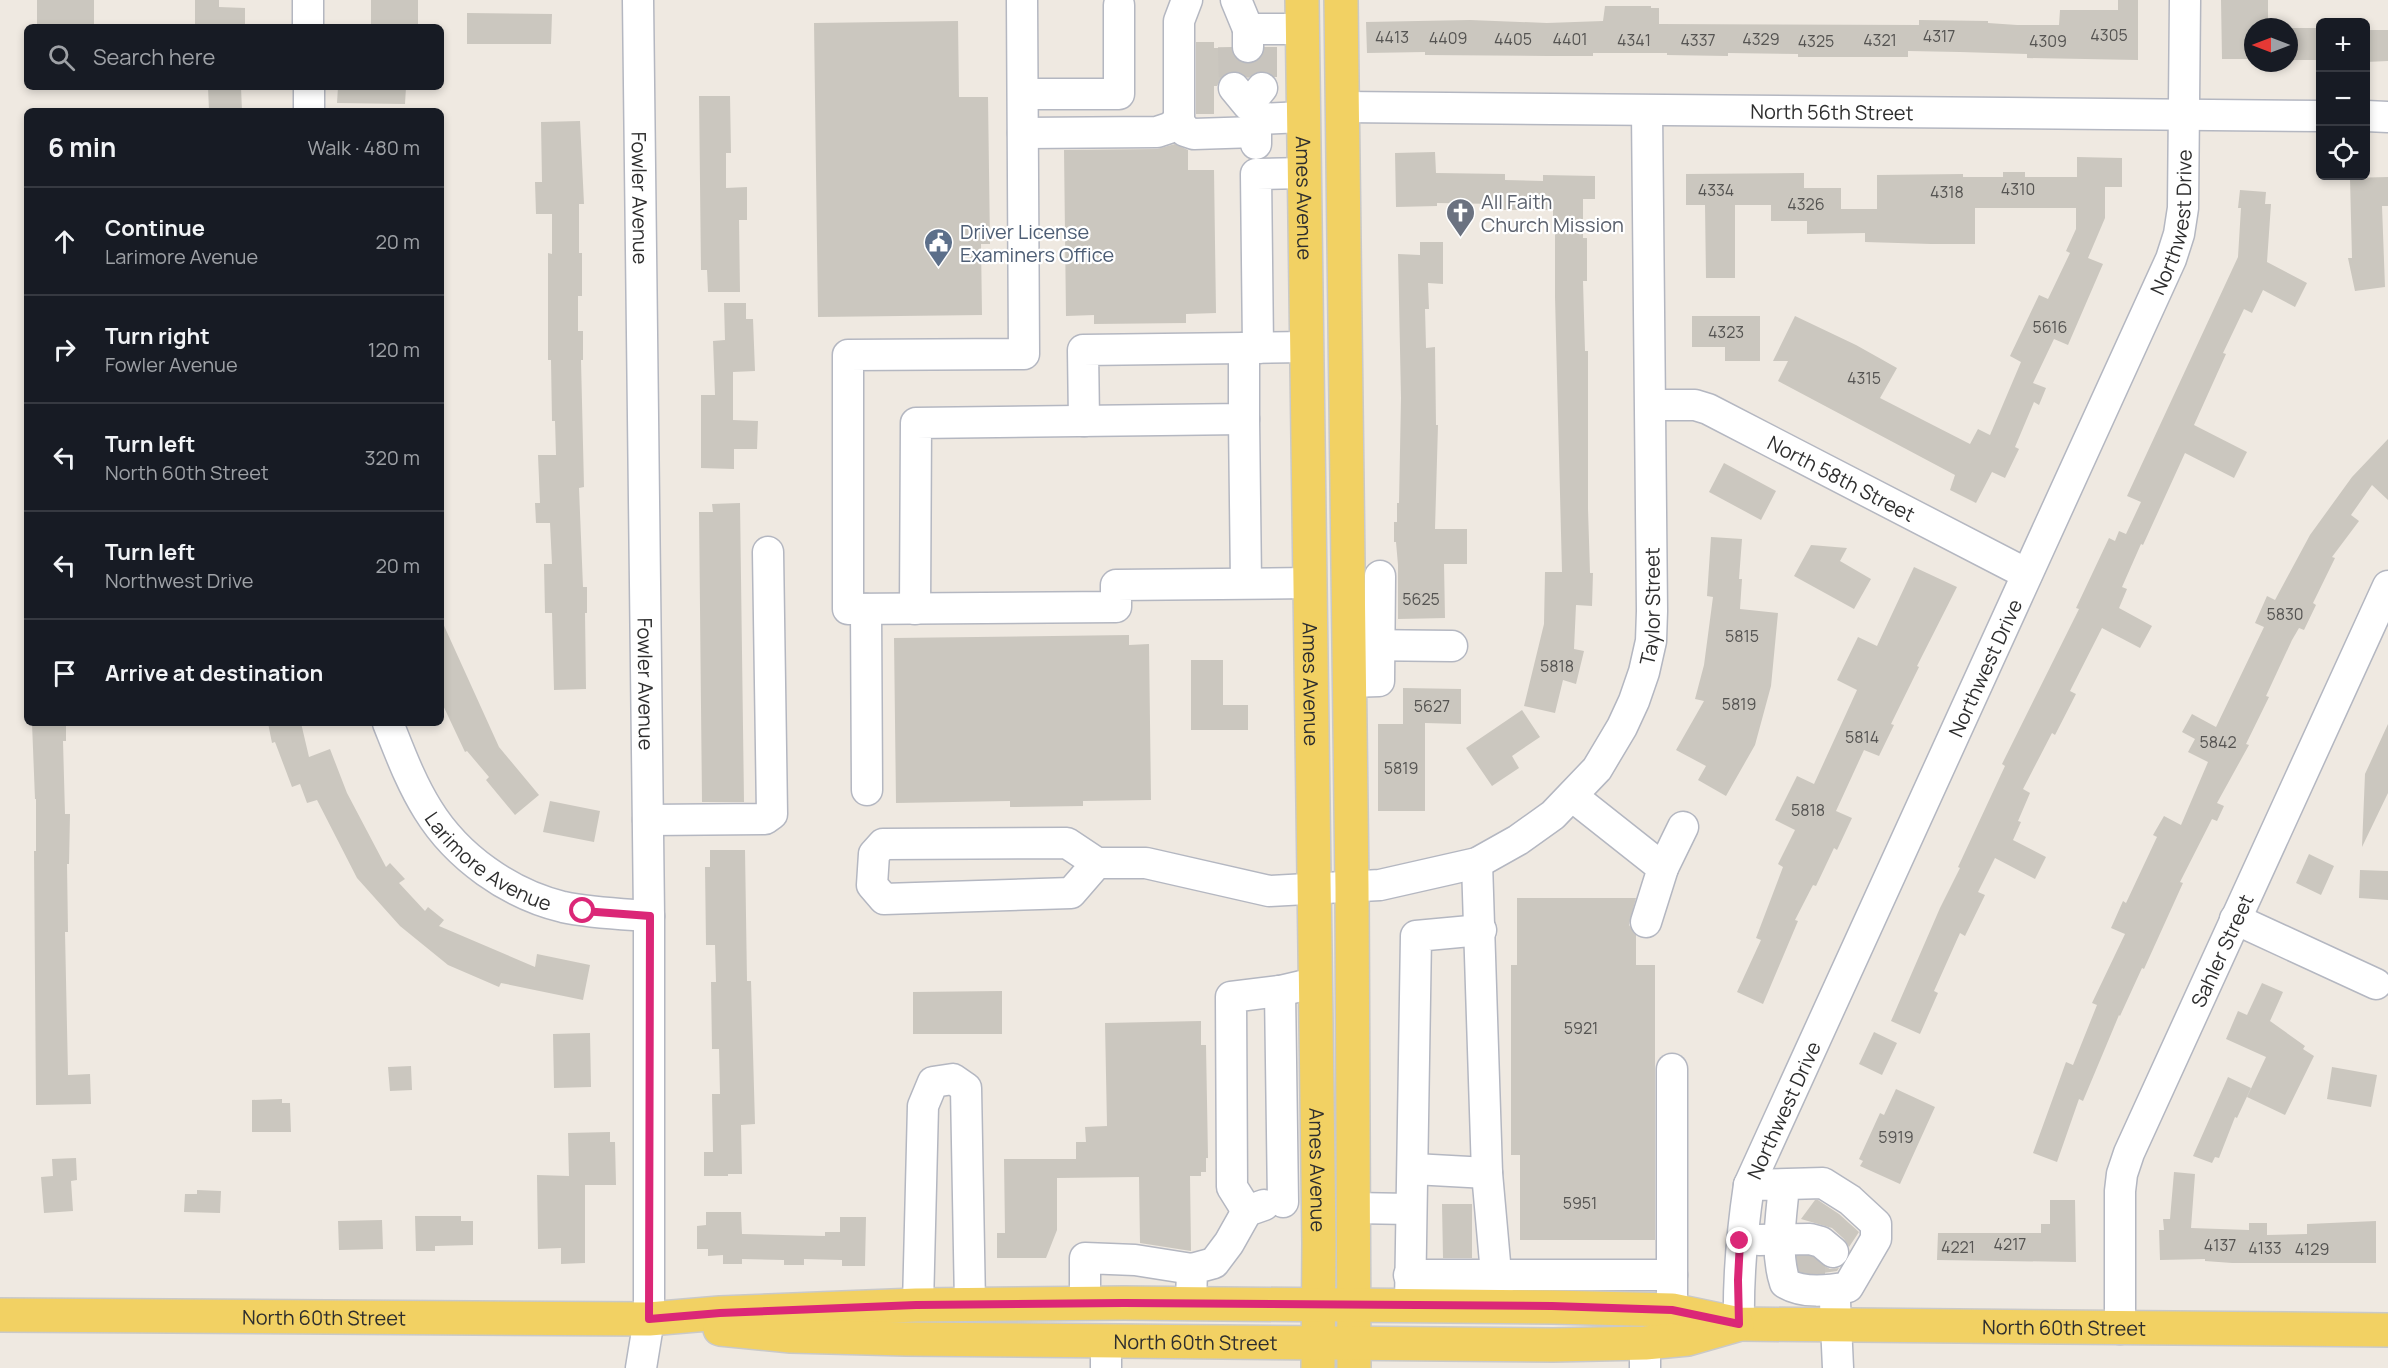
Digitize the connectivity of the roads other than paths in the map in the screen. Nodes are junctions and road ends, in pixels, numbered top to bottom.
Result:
1 (308, 0) edge
2 (638, 0) edge
3 (1022, 0) edge
4 (1187, 0) edge
5 (1236, 0) edge
6 (1341, 0) edge
7 (2184, 0) edge
8 (1119, 5) dead end
9 (1302, 14) edge
10 (308, 24) edge
11 (309, 90) edge
12 (1023, 94) junction
13 (1251, 103) junction
14 (1343, 107) junction
15 (309, 108) edge
16 (1647, 111) junction
17 (2184, 115) junction
18 (2316, 116) edge
19 (2370, 116) edge
20 (1303, 117) junction
21 (2388, 117) edge
22 (1179, 121) junction
23 (1023, 133) junction
24 (1304, 173) junction
25 (1256, 174) junction
26 (1306, 347) junction
27 (1251, 348) junction
28 (1651, 405) junction
29 (1244, 419) junction
30 (1084, 421) junction
31 (768, 552) dead end
32 (2027, 574) junction
33 (1380, 576) dead end
34 (1246, 583) junction
35 (1309, 583) junction
36 (2388, 586) edge
37 (866, 609) junction
38 (915, 609) junction
39 (1364, 645) junction
40 (1452, 646) dead end
41 (388, 726) edge
42 (867, 790) dead end
43 (1572, 796) junction
44 (648, 820) junction
45 (1683, 827) dead end
46 (1097, 863) junction
47 (1477, 863) junction
48 (1663, 868) junction
49 (1352, 887) junction
50 (1313, 889) junction
51 (650, 916) junction
52 (2235, 919) junction
53 (1646, 922) dead end
54 (1481, 930) junction
55 (1314, 983) junction
56 (2376, 984) dead end
57 (1280, 991) junction
58 (1672, 1069) dead end
59 (1414, 1169) junction
60 (1487, 1173) junction
61 (1749, 1185) junction
62 (1784, 1186) junction
63 (1317, 1198) junction
64 (1283, 1202) junction
65 (1353, 1208) junction
66 (1411, 1209) junction
67 (1247, 1211) junction
68 (1780, 1239) junction
69 (1740, 1241) junction
70 (1192, 1269) junction
71 (1820, 1271) junction
72 (1672, 1275) junction
73 (1409, 1290) junction
74 (1498, 1292) junction
75 (970, 1304) junction
76 (1085, 1304) junction
77 (1191, 1304) junction
78 (918, 1305) junction
79 (1318, 1305) junction
80 (1353, 1305) junction
81 (1672, 1310) junction
82 (0, 1315) edge
83 (649, 1319) junction
84 (1739, 1324) junction
85 (1798, 1325) junction
86 (1834, 1325) junction
87 (2120, 1329) junction
88 (2388, 1330) edge
89 (1106, 1355) edge
90 (1318, 1355) edge
91 (1354, 1355) edge
92 (1645, 1356) edge
93 (641, 1368) edge
94 (1838, 1368) edge

1 - 10 street
2 - 44 street, Fowler Avenue
3 - 12 street
4 - 22 street
5 - 9 street
6 - 14 main road, Ames Avenue
7 - 17 street, Northwest Drive
8 - 12 street
9 - 20 main road, Ames Avenue
11 - 15 street
12 - 23 street
13 - 20 street
13 - 22 street
13 - 25 street
14 - 16 street, North 56th Street
14 - 39 main road, Ames Avenue
16 - 17 street, North 56th Street
16 - 28 street, Taylor Street
17 - 18 street, North 56th Street
17 - 32 street, Northwest Drive
19 - 21 street
20 - 24 main road, Ames Avenue
22 - 23 street
23 - 37 street
24 - 25 street
24 - 26 main road, Ames Avenue
25 - 27 street
26 - 27 street
26 - 35 main road, Ames Avenue
27 - 29 street
27 - 30 street
28 - 32 street, North 58th Street
28 - 43 street, Taylor Street
29 - 30 street
29 - 34 street
30 - 38 street
31 - 44 street
32 - 61 street, Northwest Drive
33 - 39 street
34 - 35 street
34 - 38 street
35 - 50 main road, Ames Avenue
36 - 52 street, Sahler Street
37 - 38 street
37 - 42 street
39 - 40 street
39 - 49 main road, Ames Avenue
41 - 51 street, Larimore Avenue
43 - 47 street, Taylor Street
43 - 48 street
44 - 51 street, Fowler Avenue
45 - 48 street
46 - 46 street
46 - 50 street, Taylor Street
47 - 49 street, Taylor Street
47 - 54 street
48 - 53 street
49 - 50 street, Taylor Street
49 - 65 main road, Ames Avenue
50 - 55 main road, Ames Avenue
51 - 83 street, Fowler Avenue
52 - 56 street
52 - 87 street, Sahler Street
54 - 59 street
54 - 60 street
55 - 57 street
55 - 63 main road, Ames Avenue
57 - 64 street
57 - 67 street
58 - 72 street
59 - 60 street
59 - 66 street
60 - 74 street
61 - 62 street
61 - 69 street, Northwest Drive
62 - 68 street
62 - 71 street
63 - 64 street
63 - 79 main road, Ames Avenue
64 - 67 street
65 - 66 street
65 - 80 main road, Ames Avenue
66 - 73 street
67 - 70 street
68 - 69 street
68 - 71 street
68 - 71 street
69 - 84 street, Northwest Drive
70 - 76 street
70 - 77 street
71 - 85 street
71 - 86 street
72 - 74 street
72 - 81 street
73 - 74 main road, North 60th Street
73 - 80 main road, North 60th Street
74 - 81 main road, North 60th Street
75 - 76 main road, North 60th Street
75 - 78 main road, North 60th Street
75 - 78 street
76 - 77 main road, North 60th Street
77 - 79 main road, North 60th Street
78 - 83 main road, North 60th Street
79 - 80 main road, North 60th Street
79 - 90 main road, Ames Avenue
80 - 91 main road, Ames Avenue
81 - 84 main road, North 60th Street
82 - 83 main road, North 60th Street
83 - 89 main road, North 60th Street
83 - 93 street, Fowler Avenue
84 - 85 main road, North 60th Street
84 - 92 main road, North 60th Street
85 - 86 main road, North 60th Street
86 - 87 main road, North 60th Street
86 - 94 street
87 - 88 main road, North 60th Street
89 - 90 main road, North 60th Street
90 - 91 main road, North 60th Street
91 - 92 main road, North 60th Street

